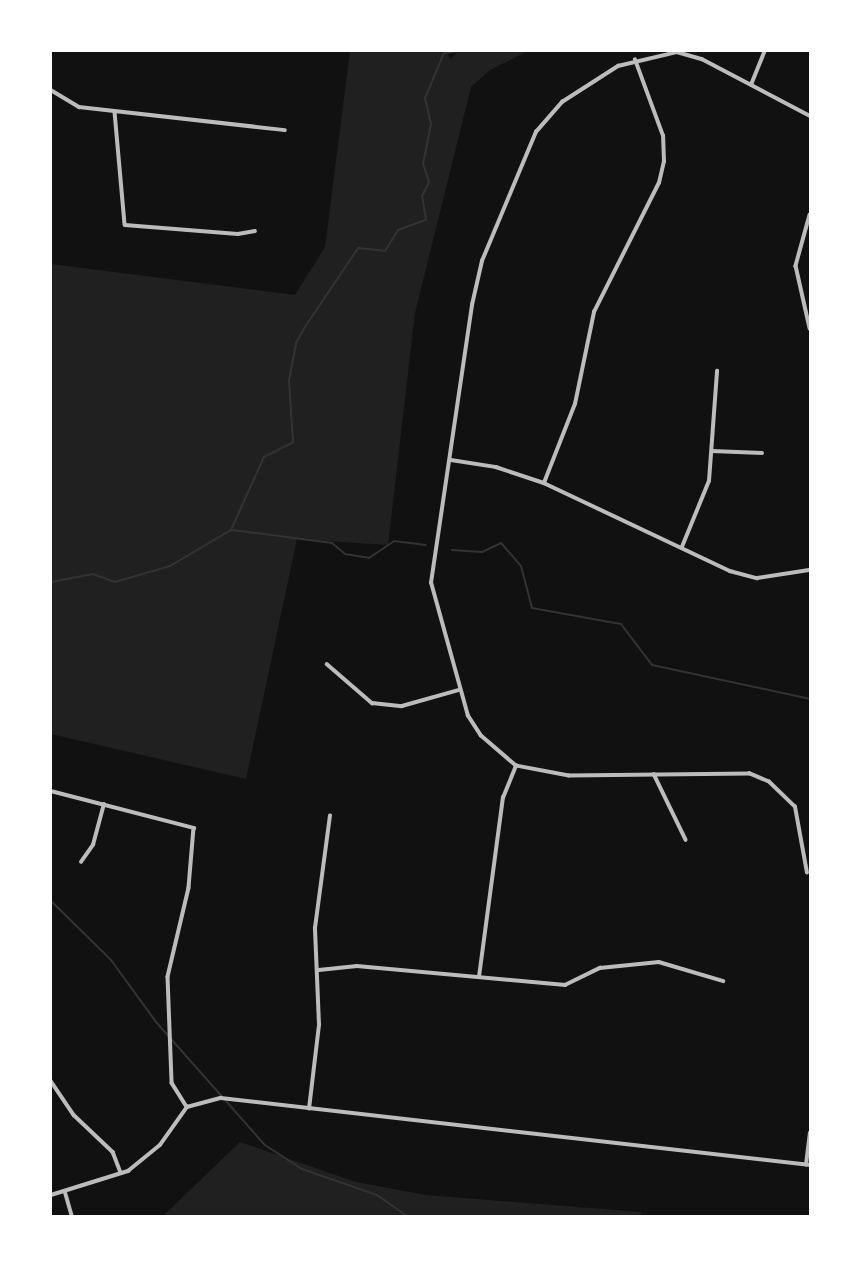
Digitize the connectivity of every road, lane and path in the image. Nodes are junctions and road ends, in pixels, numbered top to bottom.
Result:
1 (765, 51) edge
2 (635, 60) junction
3 (751, 85) junction
4 (51, 90) edge
5 (115, 112) junction
6 (810, 116) edge
7 (285, 130) dead end
8 (810, 215) edge
9 (255, 230) dead end
10 (810, 328) edge
11 (717, 371) dead end
12 (712, 451) junction
13 (762, 453) dead end
14 (451, 460) junction
15 (544, 483) junction
16 (682, 547) junction
17 (810, 570) edge
18 (327, 664) dead end
19 (459, 690) junction
20 (516, 766) junction
21 (654, 774) junction
22 (51, 791) edge
23 (104, 804) junction
24 (330, 816) dead end
25 (686, 840) dead end
26 (81, 862) dead end
27 (807, 873) dead end
28 (319, 970) junction
29 (479, 978) junction
30 (723, 981) dead end
31 (51, 1081) edge
32 (187, 1107) junction
33 (309, 1110) junction
34 (810, 1133) edge
35 (808, 1165) edge
36 (121, 1173) junction
37 (65, 1191) junction
38 (51, 1195) edge
39 (72, 1216) edge

1 - 3 street
2 - 3 street
2 - 14 street
2 - 15 street
3 - 6 street
4 - 5 street
5 - 7 street
5 - 9 street
8 - 10 street
11 - 12 street
12 - 13 street
12 - 16 street
14 - 15 street
14 - 19 street
15 - 16 street
16 - 17 street
18 - 19 street
19 - 20 street
20 - 21 street
20 - 29 street
21 - 25 street
21 - 27 street
22 - 23 street
23 - 26 street
23 - 32 street
24 - 28 street
28 - 29 street
28 - 33 street
29 - 30 street
31 - 36 street
32 - 33 street
32 - 36 street
33 - 35 street
34 - 35 street
36 - 37 street
37 - 38 street
37 - 39 street

